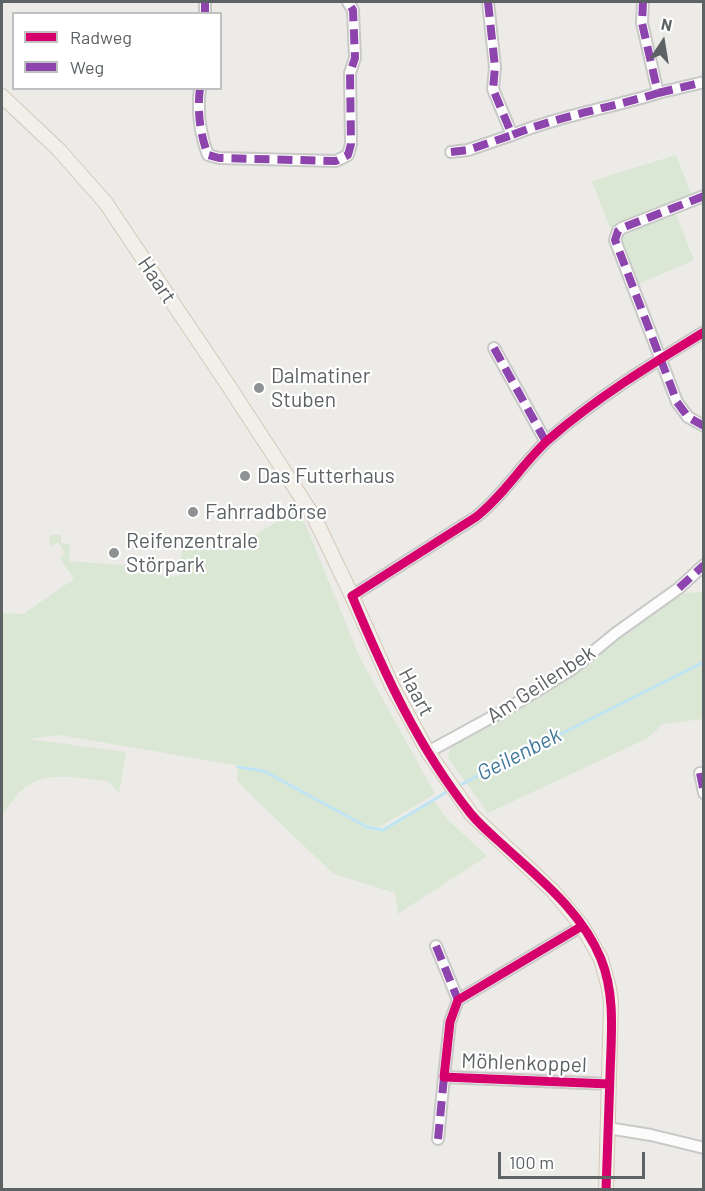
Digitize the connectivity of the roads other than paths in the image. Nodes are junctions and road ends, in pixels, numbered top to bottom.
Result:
1 (348, 2) edge
2 (488, 2) edge
3 (644, 2) edge
4 (704, 82) edge
5 (200, 90) edge
6 (658, 93) junction
7 (2, 96) edge
8 (512, 135) junction
9 (451, 152) dead end
10 (704, 196) edge
11 (704, 332) edge
12 (494, 348) dead end
13 (660, 359) junction
14 (704, 426) edge
15 (546, 442) junction
16 (704, 565) edge
17 (352, 596) junction
18 (428, 752) junction
19 (700, 773) dead end
20 (704, 793) edge
21 (582, 926) junction
22 (436, 946) dead end
23 (458, 1000) junction
24 (444, 1077) junction
25 (609, 1084) junction
26 (608, 1128) junction
27 (438, 1139) dead end
28 (704, 1148) edge
29 (606, 1190) edge

1 - 5 street
2 - 8 street
3 - 6 street
4 - 6 street
6 - 8 street
7 - 17 main road, Haart
8 - 9 street
10 - 13 street
11 - 13 street
12 - 15 street
13 - 14 street
13 - 15 street
15 - 17 street
16 - 18 street, Am Geilenbek
17 - 18 main road, Haart
18 - 21 main road, Haart
19 - 20 street
21 - 23 street
21 - 25 main road, Haart
22 - 23 street
23 - 24 street, Möhlenkoppel
24 - 25 street, Möhlenkoppel
24 - 27 street
25 - 26 main road, Haart
26 - 28 street
26 - 29 main road, Haart

